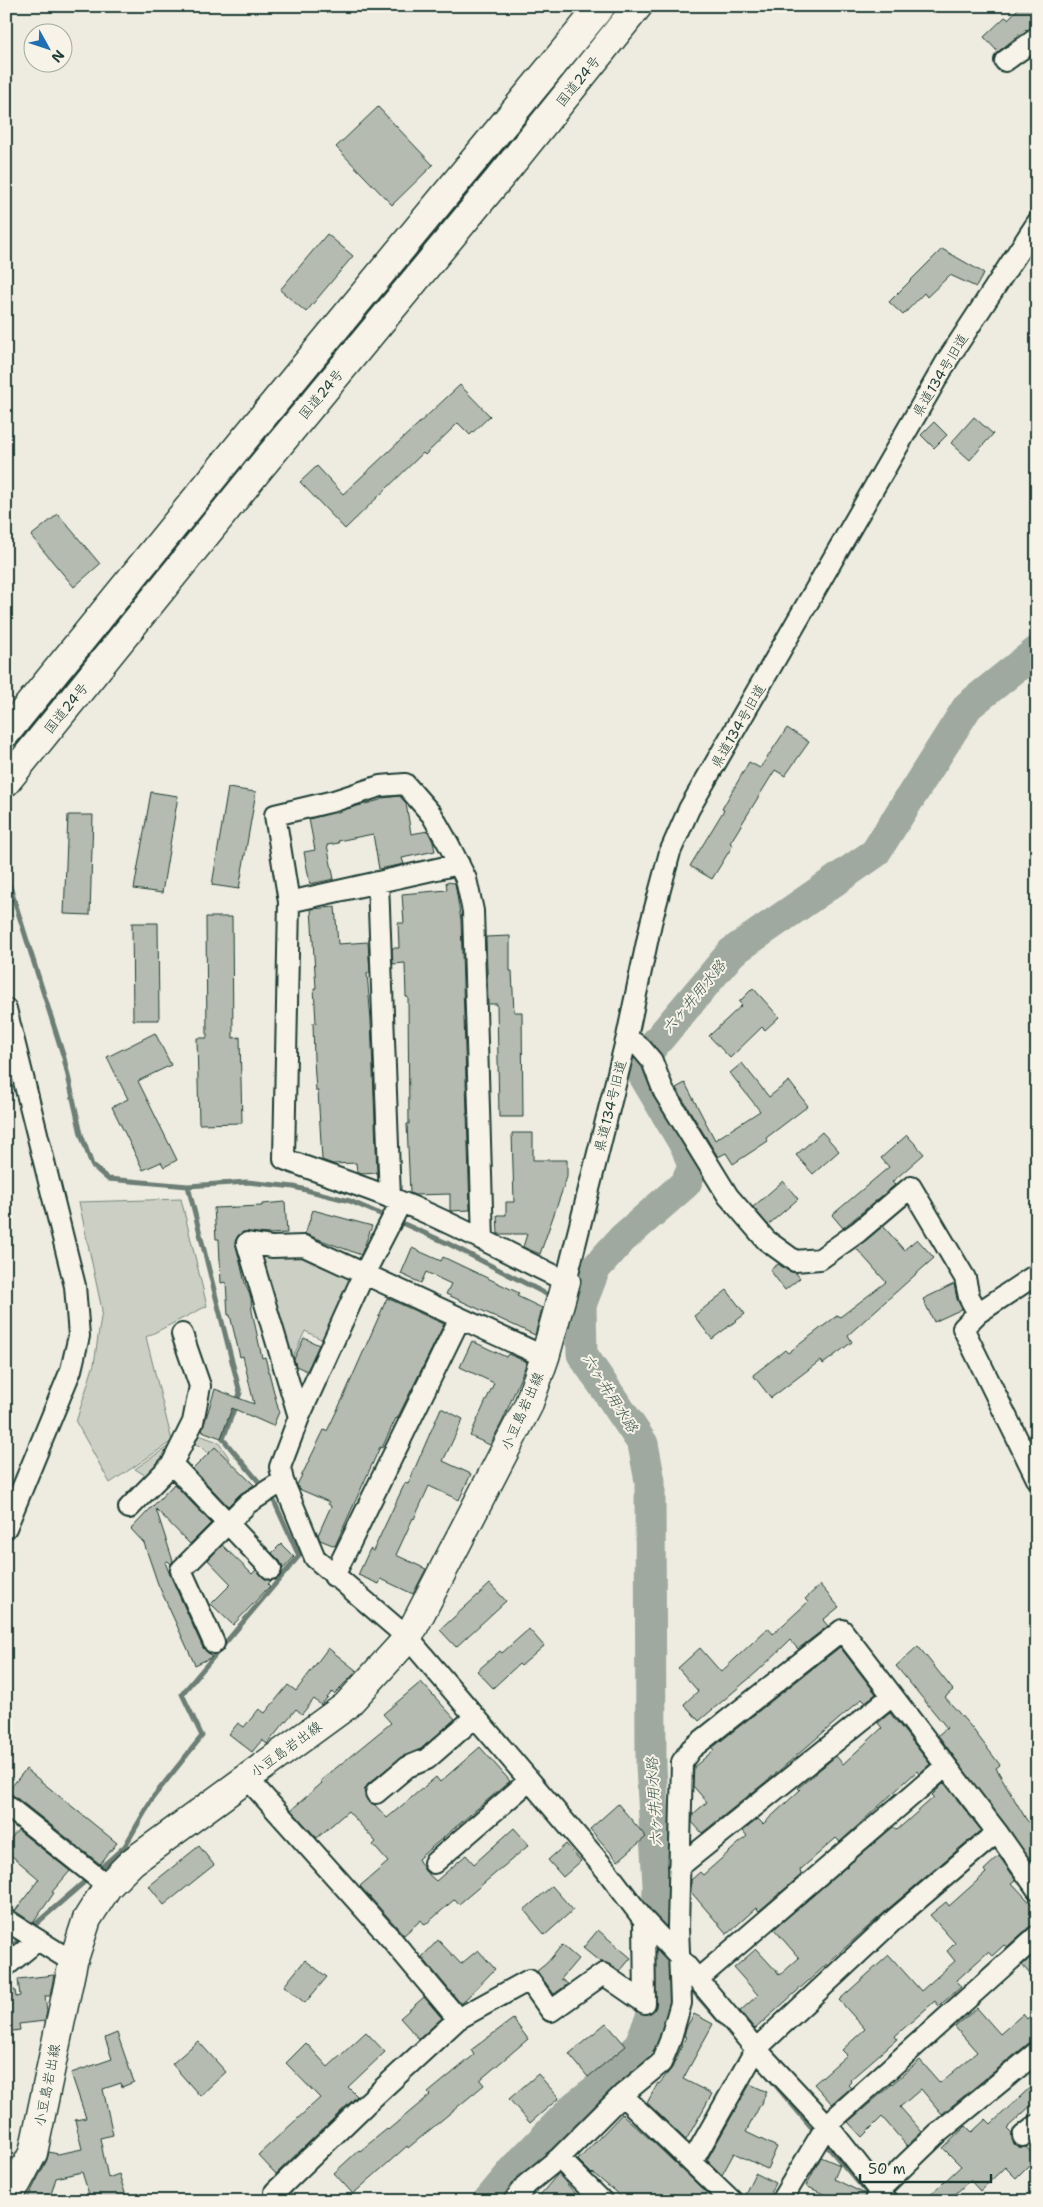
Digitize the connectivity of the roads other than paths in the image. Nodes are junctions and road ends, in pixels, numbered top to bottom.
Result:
1 (601, 6) edge
2 (638, 6) edge
3 (1034, 44) edge
4 (1005, 61) dead end
5 (1037, 223) edge
6 (6, 733) edge
7 (6, 782) edge
8 (459, 864) junction
9 (378, 882) junction
10 (289, 902) junction
11 (6, 1009) edge
12 (640, 1049) junction
13 (394, 1210) junction
14 (483, 1240) junction
15 (364, 1274) junction
16 (1037, 1274) edge
17 (566, 1281) junction
18 (978, 1312) junction
19 (460, 1318) junction
20 (182, 1334) dead end
21 (545, 1356) junction
22 (299, 1417) junction
23 (172, 1464) junction
24 (1037, 1479) edge
25 (272, 1488) junction
26 (129, 1508) dead end
27 (228, 1524) junction
28 (6, 1528) edge
29 (271, 1569) dead end
30 (334, 1576) junction
31 (408, 1638) junction
32 (214, 1643) dead end
33 (892, 1696) junction
34 (474, 1718) junction
35 (946, 1766) junction
36 (247, 1778) junction
37 (529, 1781) junction
38 (376, 1793) dead end
39 (6, 1805) edge
40 (997, 1832) junction
41 (434, 1862) dead end
42 (679, 1867) junction
43 (97, 1877) junction
44 (1037, 1889) edge
45 (644, 1920) junction
46 (24, 1931) edge
47 (1037, 1936) edge
48 (678, 1956) junction
49 (73, 1962) junction
50 (6, 1966) edge
51 (697, 1980) junction
52 (458, 2019) junction
53 (756, 2049) junction
54 (1037, 2052) edge
55 (622, 2095) junction
56 (827, 2125) junction
57 (559, 2158) junction
58 (692, 2162) junction
59 (275, 2192) dead end
60 (880, 2197) edge
61 (6, 2198) edge
62 (514, 2201) edge
63 (602, 2201) edge
64 (732, 2201) edge
65 (782, 2201) edge

1 - 6 main road
2 - 7 main road, 国道24号
3 - 4 street
5 - 12 street, 県道134号旧道
8 - 9 street
8 - 10 street
8 - 14 street
9 - 10 street
9 - 13 street
10 - 13 street
11 - 28 street
12 - 17 street, 県道134号旧道
12 - 18 street
13 - 14 street
13 - 15 street
14 - 17 street
15 - 19 street
15 - 22 street
15 - 22 street
16 - 18 street
17 - 21 main road, 小豆島岩出線
18 - 24 street
19 - 21 street
19 - 30 street
20 - 23 street
21 - 31 main road, 小豆島岩出線
22 - 25 street
23 - 26 street
23 - 27 street
25 - 27 street
25 - 30 street
27 - 29 street
27 - 32 street
30 - 31 street
31 - 34 street
31 - 36 main road, 小豆島岩出線
33 - 35 street
33 - 42 street
33 - 42 street
34 - 37 street
34 - 38 street
35 - 40 street
35 - 51 street
36 - 43 main road, 小豆島岩出線
36 - 52 street
37 - 41 street
37 - 45 street
39 - 43 street
40 - 44 street
40 - 53 street
42 - 48 street
43 - 49 main road, 小豆島岩出線
45 - 48 street
45 - 52 street
46 - 49 street
46 - 50 street
47 - 56 street
48 - 51 street
48 - 55 street
49 - 61 main road, 小豆島岩出線
51 - 53 street
52 - 59 street
53 - 56 street
53 - 58 street
54 - 60 street
55 - 57 street
55 - 58 street
56 - 60 street
56 - 65 street
57 - 62 street
57 - 63 street
58 - 64 street

